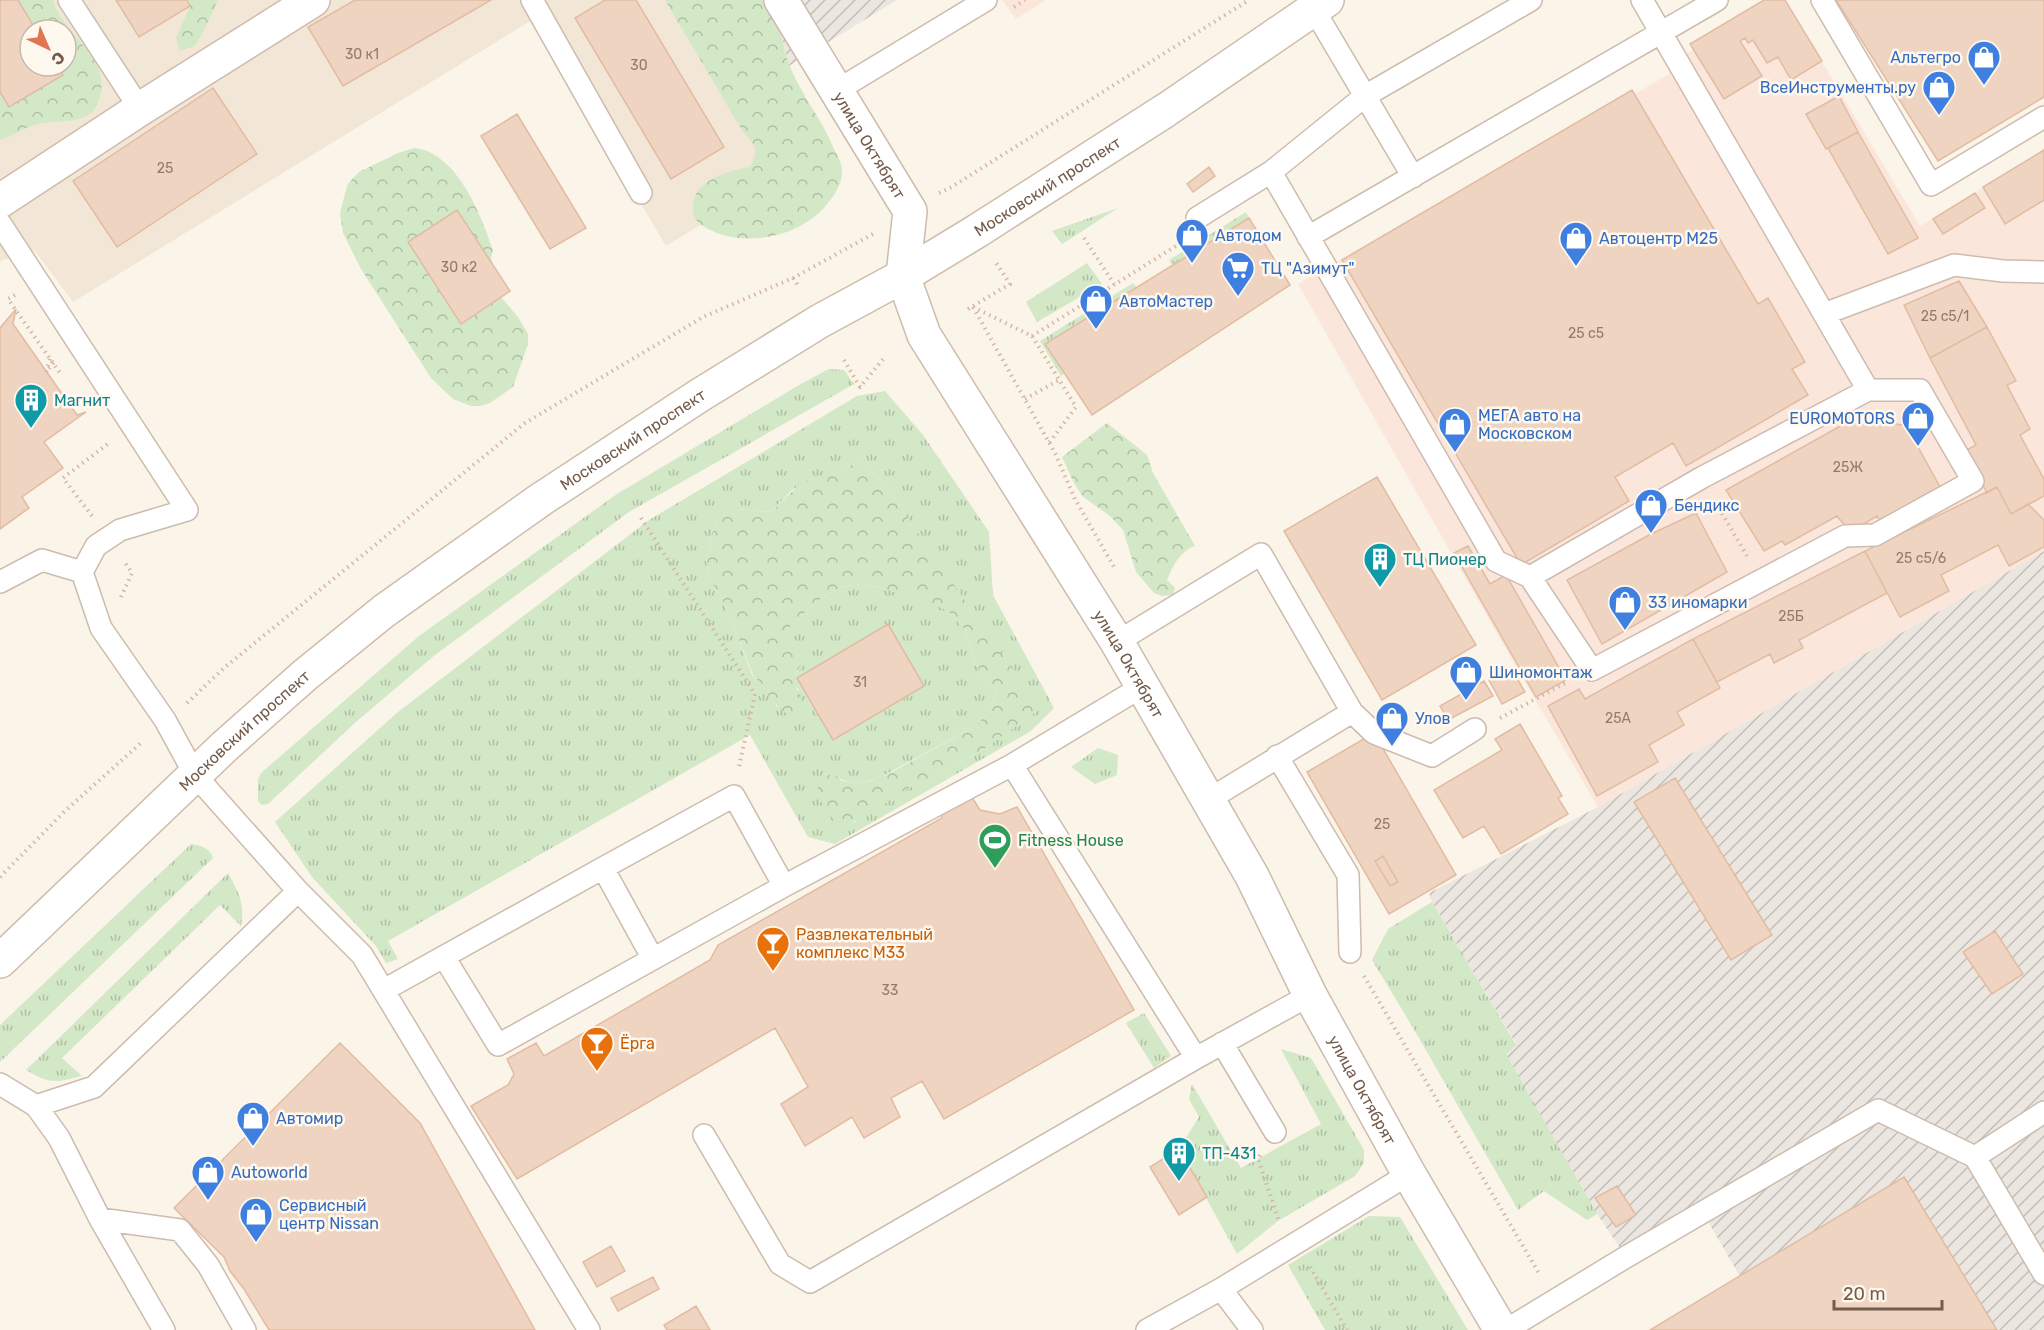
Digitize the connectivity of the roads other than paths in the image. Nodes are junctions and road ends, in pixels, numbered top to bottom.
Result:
1 (69, 0) edge
2 (313, 0) edge
3 (532, 0) edge
4 (781, 0) edge
5 (986, 0) edge
6 (1531, 0) edge
7 (1642, 0) edge
8 (1718, 0) edge
9 (1822, 0) edge
10 (1320, 4) edge
11 (1661, 33) junction
12 (836, 91) junction
13 (1365, 96) junction
14 (140, 109) junction
15 (2044, 117) edge
16 (1271, 172) junction
17 (1413, 177) junction
18 (641, 193) dead end
19 (0, 201) edge
20 (1197, 218) dead end
21 (0, 223) edge
22 (1308, 237) junction
23 (2044, 272) edge
24 (903, 276) junction
25 (1824, 314) junction
26 (1868, 390) junction
27 (82, 572) junction
28 (1530, 577) junction
29 (0, 582) edge
30 (1117, 642) junction
31 (1143, 686) junction
32 (1352, 712) junction
33 (1475, 729) road end
34 (1277, 756) junction
35 (1012, 765) junction
36 (195, 775) junction
37 (1208, 800) junction
38 (603, 868) junction
39 (784, 886) junction
40 (298, 891) junction
41 (1350, 952) road end
42 (444, 957) junction
43 (653, 958) junction
44 (0, 962) edge
45 (384, 990) junction
46 (1310, 995) junction
47 (1222, 1043) junction
48 (1196, 1058) junction
49 (0, 1084) edge
50 (36, 1106) junction
51 (2044, 1112) edge
52 (1275, 1132) road end
53 (704, 1135) dead end
54 (1975, 1157) junction
55 (1409, 1174) junction
56 (100, 1219) junction
57 (2044, 1274) edge
58 (1221, 1289) junction
59 (164, 1330) edge
60 (245, 1330) edge
61 (589, 1330) edge
62 (1147, 1330) edge
63 (1252, 1330) edge
64 (1500, 1330) edge
65 (1506, 1330) edge

1 - 14 lane
2 - 14 street
3 - 18 lane
4 - 12 street, улица Октябрят
5 - 12 lane
6 - 13 lane
7 - 11 lane
8 - 11 lane
9 - 15 lane
10 - 13 lane
10 - 24 street, Московский проспект
11 - 17 lane
11 - 25 lane
12 - 24 street, улица Октябрят
13 - 16 lane
13 - 17 lane
14 - 19 street
16 - 20 lane
16 - 22 lane
17 - 22 lane
21 - 27 lane
22 - 28 lane
23 - 25 lane
24 - 30 street, улица Октябрят
24 - 36 street, Московский проспект
25 - 26 lane
26 - 28 lane
26 - 28 lane
27 - 29 lane
27 - 36 lane
30 - 31 street, улица Октябрят
30 - 32 lane
31 - 35 lane
31 - 37 street, улица Октябрят
32 - 33 lane
32 - 34 lane
34 - 37 lane
34 - 41 lane
35 - 39 lane
35 - 48 lane
36 - 40 lane
36 - 44 street, Московский проспект
37 - 46 street, улица Октябрят
38 - 39 lane
38 - 42 lane
38 - 43 lane
39 - 43 lane
40 - 45 lane
40 - 50 lane
42 - 43 lane
42 - 45 lane
45 - 61 lane
46 - 47 lane
46 - 55 street, улица Октябрят
47 - 48 lane
47 - 52 lane
48 - 53 lane
49 - 50 lane
50 - 56 lane
51 - 54 lane
54 - 57 lane
54 - 65 lane
55 - 58 lane
55 - 64 street, улица Октябрят
56 - 59 lane
56 - 60 lane
58 - 62 lane
58 - 63 lane

